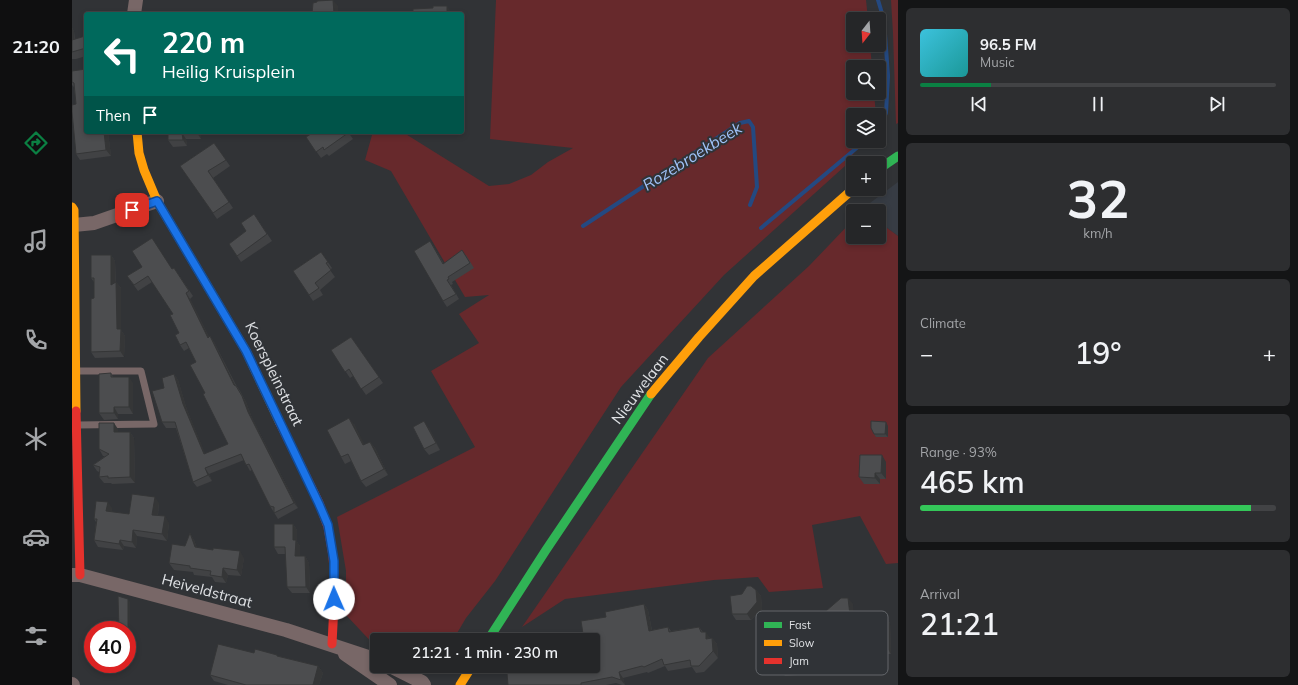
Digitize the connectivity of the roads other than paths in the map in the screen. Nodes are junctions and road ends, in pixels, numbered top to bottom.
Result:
1 (136, 0) edge
2 (134, 12) edge
3 (137, 134) edge
4 (898, 156) edge
5 (886, 164) edge
6 (846, 194) edge
7 (157, 201) junction
8 (72, 207) edge
9 (74, 225) junction
10 (74, 375) edge
11 (76, 425) junction
12 (74, 443) edge
13 (76, 575) edge
14 (493, 633) edge
15 (332, 644) junction
16 (370, 658) edge
17 (404, 673) edge
18 (468, 673) edge
19 (390, 685) edge
20 (424, 685) edge
21 (460, 685) edge

1 - 2 street
3 - 7 street, Koerspleinstraat
4 - 5 street
6 - 14 street, Nieuwelaan
7 - 9 street
7 - 15 street, Koerspleinstraat
8 - 9 street
9 - 10 street
10 - 11 street
10 - 11 lane
11 - 12 street
12 - 13 street
13 - 15 street, Heiveldstraat
15 - 16 street, Heiveldstraat
15 - 19 street, Heiveldstraat
17 - 20 street
18 - 21 street

